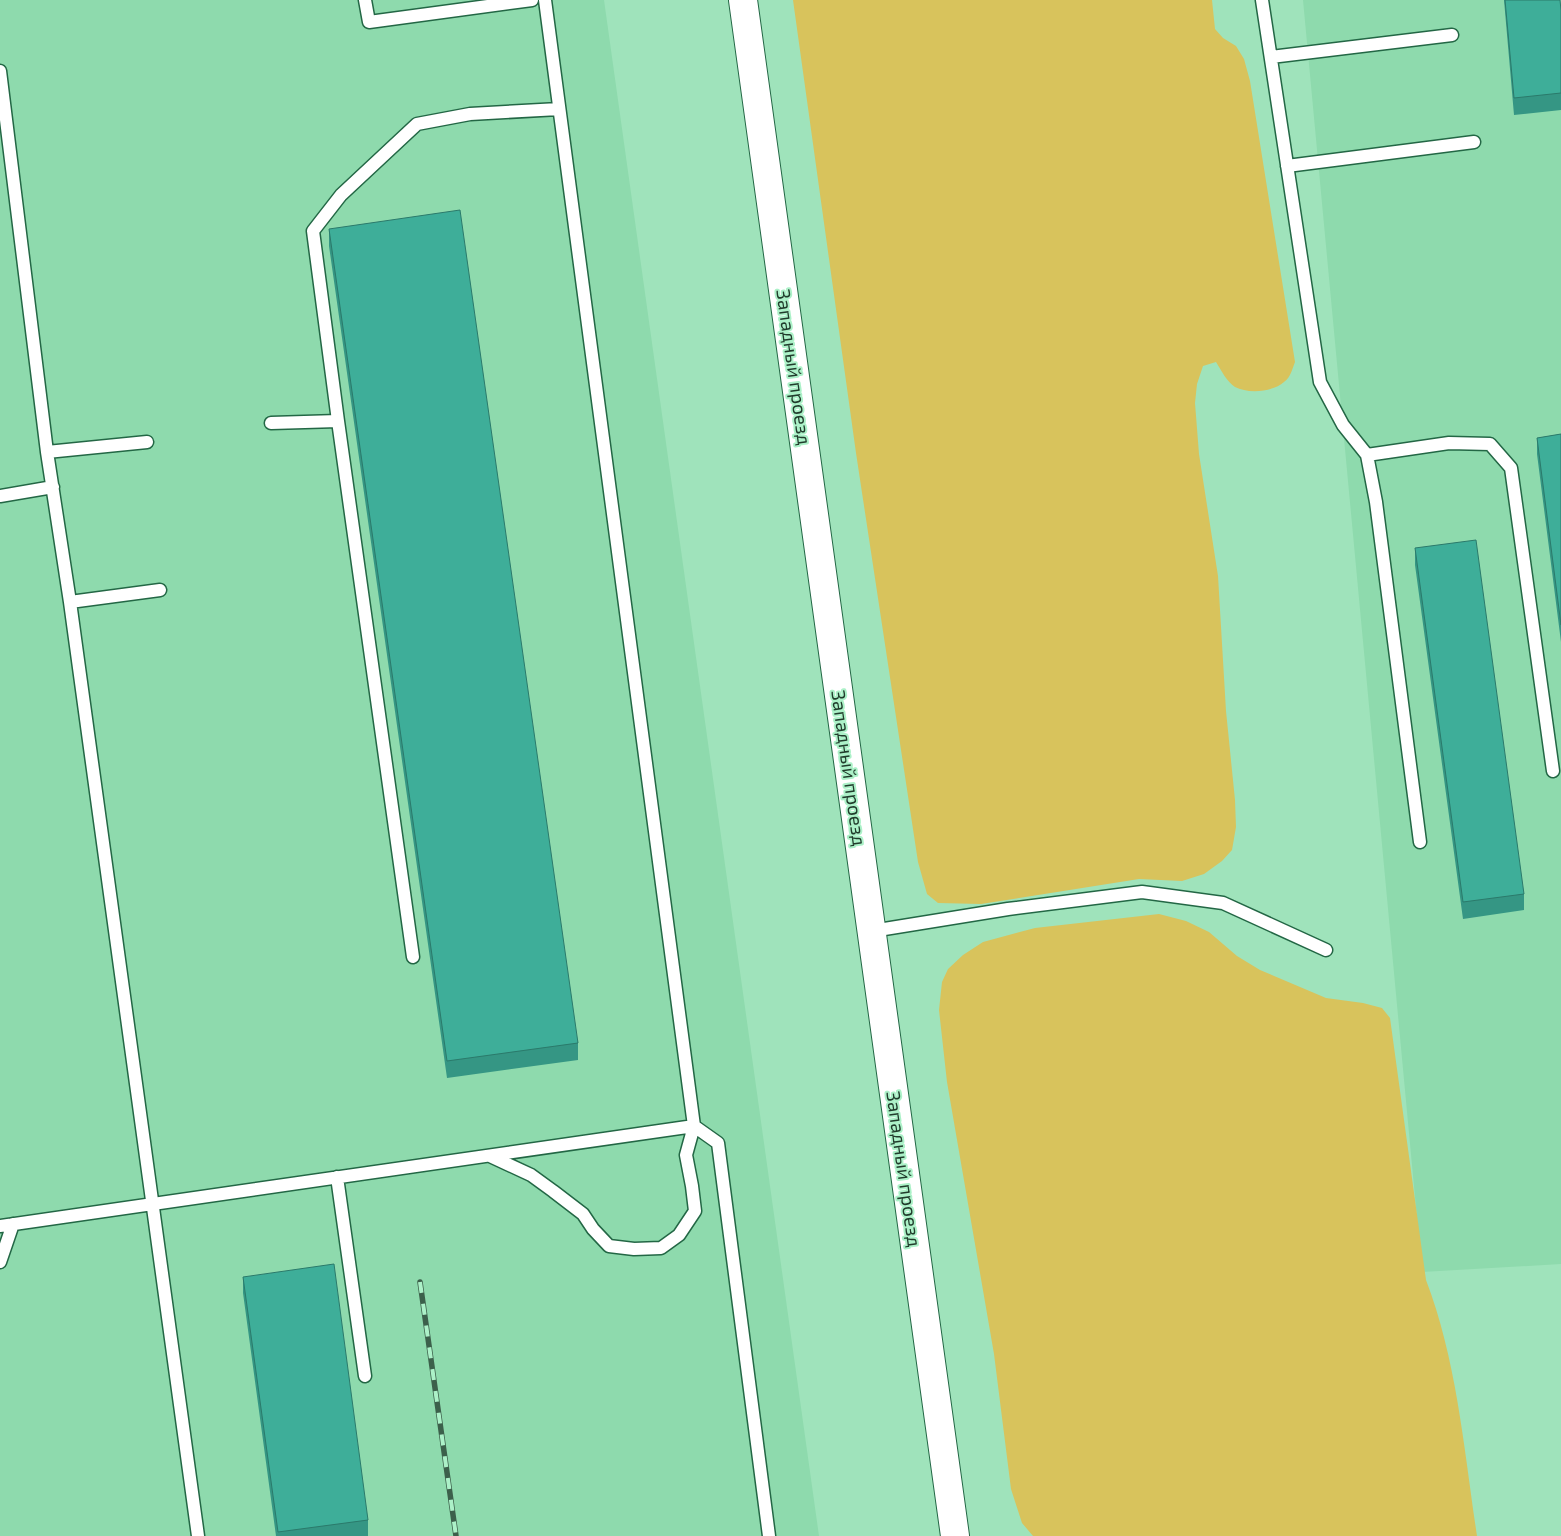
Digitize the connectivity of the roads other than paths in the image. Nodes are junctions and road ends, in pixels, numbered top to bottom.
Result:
1 (365, 0) edge
2 (532, 0) edge
3 (545, 0) edge
4 (743, 0) edge
5 (1262, 0) edge
6 (1452, 34) dead end
7 (1271, 57) junction
8 (0, 71) edge
9 (559, 109) junction
10 (1474, 142) dead end
11 (1287, 166) junction
12 (338, 421) junction
13 (271, 423) dead end
14 (147, 442) dead end
15 (47, 452) junction
16 (1366, 455) junction
17 (53, 488) junction
18 (0, 496) edge
19 (160, 590) dead end
20 (70, 602) junction
21 (1553, 771) dead end
22 (1420, 842) dead end
23 (872, 931) junction
24 (1326, 950) dead end
25 (414, 957) dead end
26 (694, 1126) junction
27 (490, 1156) junction
28 (337, 1177) junction
29 (153, 1204) junction
30 (13, 1224) junction
31 (0, 1226) edge
32 (0, 1262) edge
33 (365, 1376) dead end
34 (198, 1536) edge
35 (769, 1536) edge
36 (955, 1536) edge

1 - 2 lane
3 - 9 lane
4 - 23 main road, Западный проезд
5 - 7 lane
6 - 7 lane
7 - 11 lane
8 - 15 lane
9 - 12 lane
9 - 26 lane
10 - 11 lane
11 - 16 lane
12 - 13 lane
12 - 25 lane
14 - 15 lane
15 - 17 lane
16 - 21 lane
16 - 22 lane
17 - 18 lane
17 - 20 lane
19 - 20 lane
20 - 29 lane
23 - 24 lane
23 - 36 main road, Западный проезд
26 - 27 lane
26 - 27 lane
26 - 35 lane
27 - 28 lane
28 - 29 lane
28 - 33 lane
29 - 30 lane
29 - 34 lane
30 - 31 lane
30 - 32 lane

